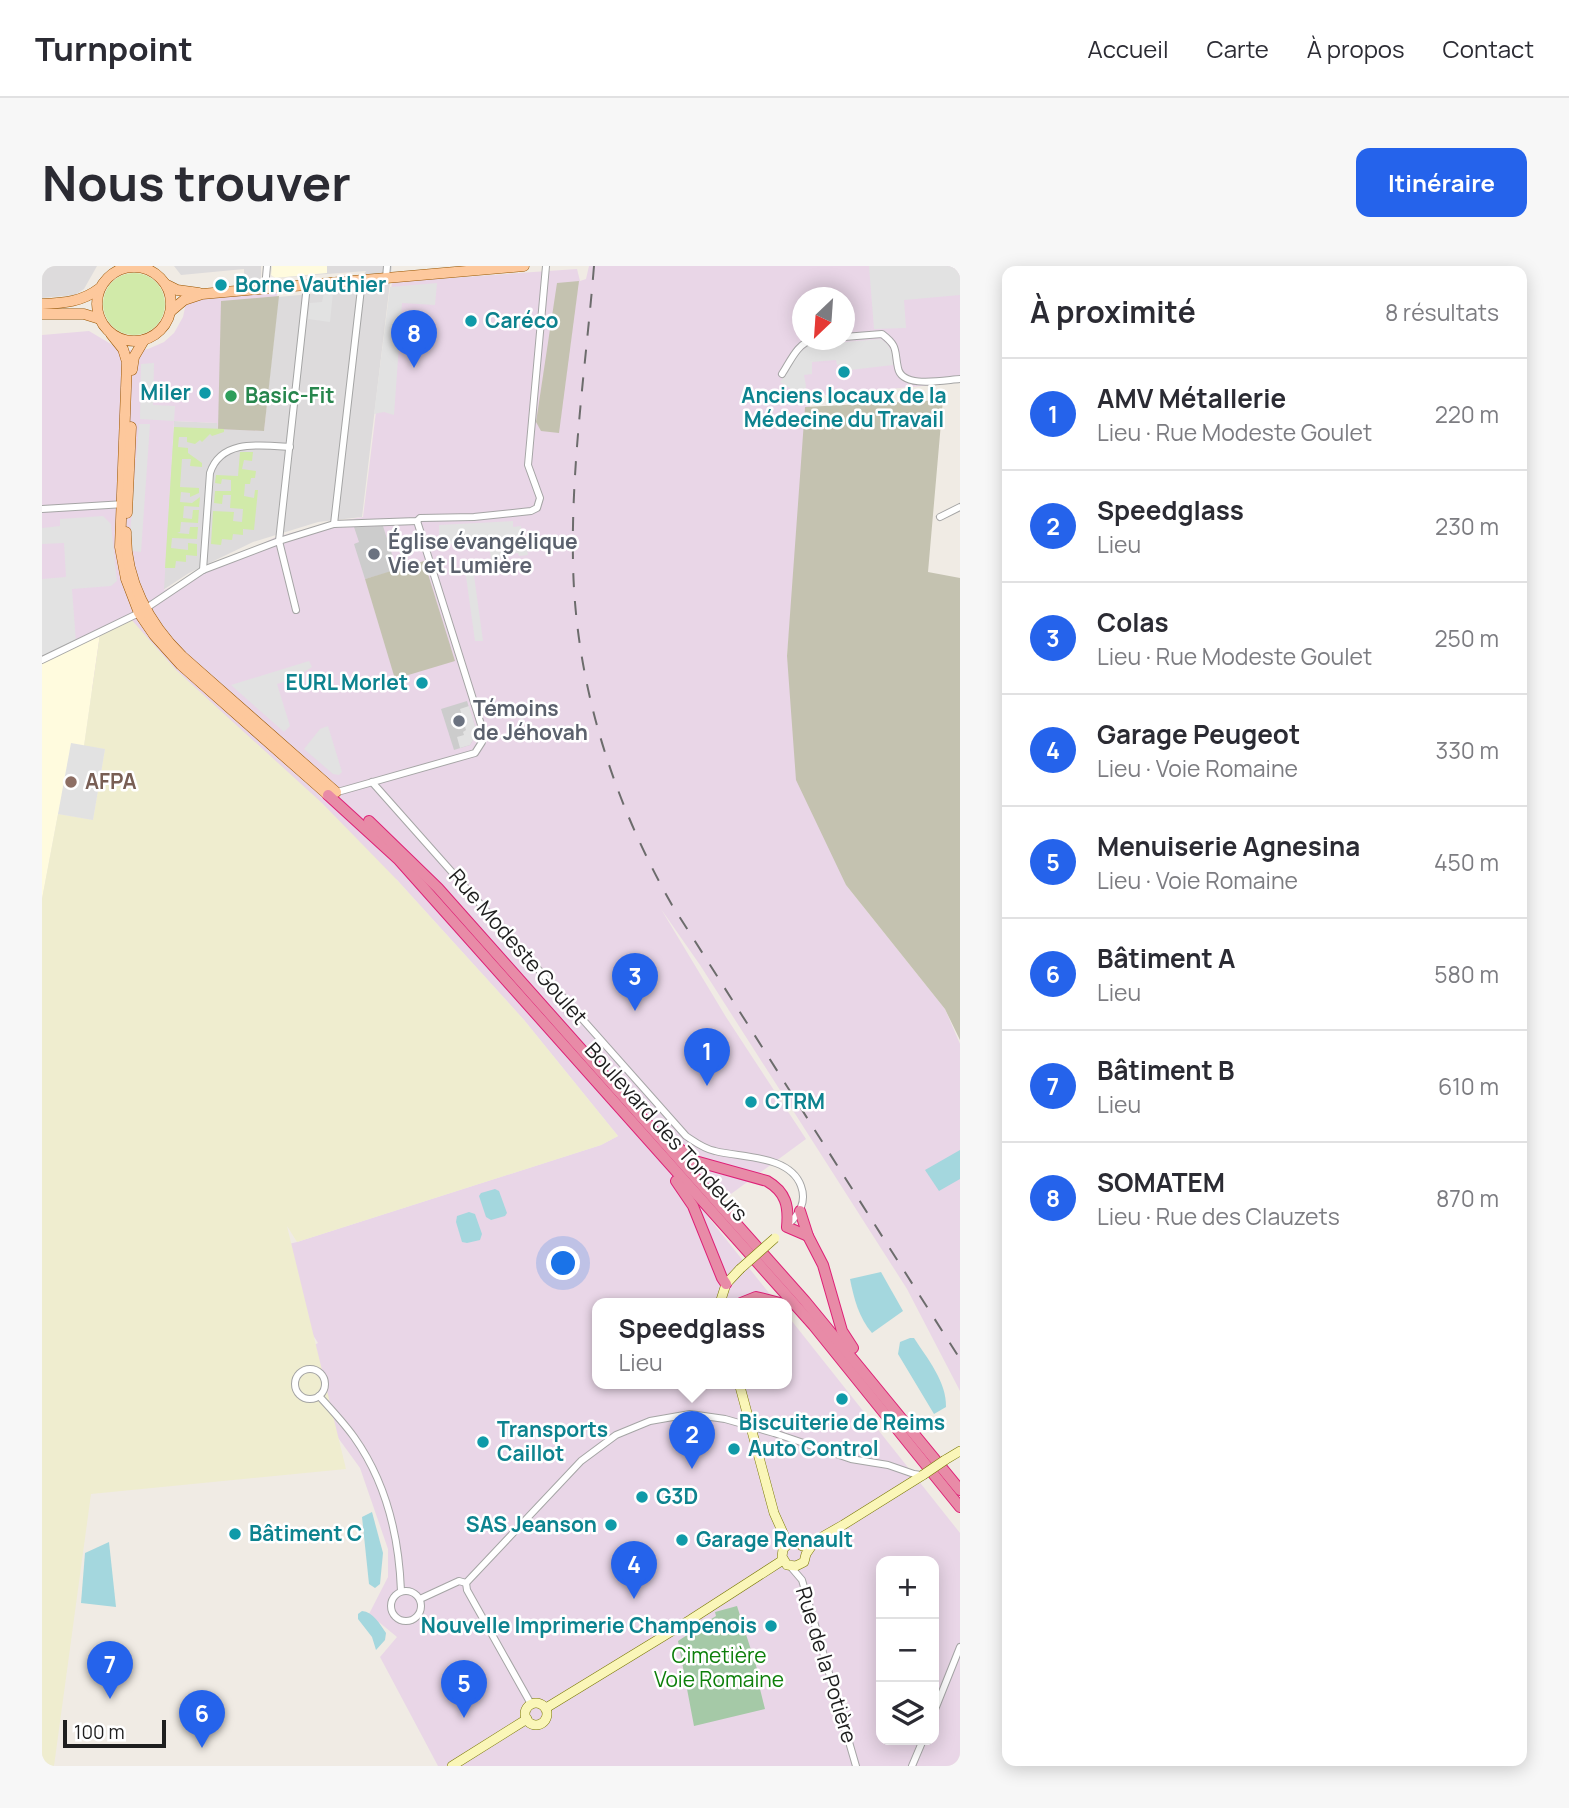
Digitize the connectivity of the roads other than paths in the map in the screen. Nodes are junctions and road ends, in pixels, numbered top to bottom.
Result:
1 (267, 266) edge
2 (387, 266) edge
3 (524, 266) edge
4 (546, 266) edge
5 (127, 267) edge
6 (143, 267) edge
7 (498, 267) edge
8 (386, 278) junction
9 (362, 280) junction
10 (167, 285) junction
11 (307, 285) junction
12 (100, 288) junction
13 (265, 288) junction
14 (202, 294) junction
15 (171, 311) junction
16 (43, 312) edge
17 (100, 319) junction
18 (111, 334) junction
19 (855, 336) edge
20 (144, 340) junction
21 (798, 350) edge
22 (782, 374) dead end
23 (960, 379) edge
24 (290, 447) junction
25 (124, 504) junction
26 (960, 508) edge
27 (42, 509) edge
28 (940, 517) dead end
29 (417, 521) junction
30 (334, 524) junction
31 (279, 541) junction
32 (203, 570) junction
33 (296, 610) dead end
34 (143, 611) junction
35 (42, 660) edge
36 (372, 782) junction
37 (332, 794) junction
38 (545, 1009) junction
39 (618, 1107) junction
40 (800, 1212) junction
41 (787, 1227) junction
42 (808, 1237) junction
43 (726, 1283) junction
44 (721, 1298) edge
45 (789, 1298) edge
46 (792, 1301) edge
47 (792, 1312) edge
48 (864, 1388) junction
49 (741, 1389) edge
50 (319, 1396) junction
51 (900, 1415) junction
52 (751, 1427) junction
53 (960, 1451) edge
54 (923, 1475) junction
55 (960, 1490) edge
56 (960, 1507) edge
57 (788, 1544) junction
58 (804, 1554) junction
59 (786, 1563) junction
60 (802, 1580) junction
61 (466, 1583) junction
62 (401, 1591) junction
63 (420, 1600) junction
64 (960, 1647) edge
65 (939, 1700) edge
66 (531, 1704) junction
67 (546, 1708) junction
68 (527, 1719) junction
69 (921, 1745) edge
70 (452, 1766) edge
71 (856, 1766) edge
72 (912, 1766) edge

1 - 13 street
2 - 8 street
3 - 7 main road
4 - 29 street
5 - 6 main road
5 - 12 main road
6 - 10 main road
7 - 8 main road
8 - 9 main road
9 - 11 main road
9 - 30 street
10 - 14 main road
10 - 15 main road
11 - 13 main road
11 - 24 street
12 - 16 main road
12 - 17 main road
13 - 14 main road
14 - 15 main road
15 - 20 main road
16 - 17 main road
17 - 18 main road
18 - 20 main road
18 - 25 main road
19 - 23 street
20 - 25 main road
21 - 22 street
24 - 31 street
24 - 32 street
25 - 27 street
25 - 34 main road
26 - 28 street
29 - 30 street
29 - 36 street
30 - 31 street
31 - 32 street
31 - 33 street
32 - 34 street
34 - 35 street
34 - 37 main road
36 - 37 street
36 - 40 street, Rue Modeste Goulet
37 - 38 highway, Boulevard des Tondeurs
37 - 39 highway, Boulevard des Tondeurs
38 - 41 highway
38 - 51 highway, Boulevard des Tondeurs
39 - 43 highway
39 - 45 highway, Boulevard des Tondeurs
40 - 41 street
40 - 42 highway
41 - 42 highway
41 - 43 main road, bridge
42 - 51 highway
43 - 44 main road
46 - 48 highway, Boulevard des Tondeurs
47 - 48 highway
48 - 56 highway, Boulevard des Tondeurs
49 - 52 main road
50 - 50 street
50 - 62 street
51 - 55 highway, Boulevard des Tondeurs
52 - 54 street
52 - 57 main road
52 - 61 street
53 - 54 main road, bridge
54 - 58 main road
57 - 58 main road
57 - 59 main road
58 - 59 main road
58 - 60 street
59 - 60 street, Rue de la Potière
59 - 67 main road
60 - 71 street, Rue de la Potière
61 - 63 street
61 - 66 street
62 - 63 street
62 - 63 street
64 - 65 street
66 - 67 main road
66 - 68 main road
67 - 68 main road
68 - 70 main road
69 - 72 street

